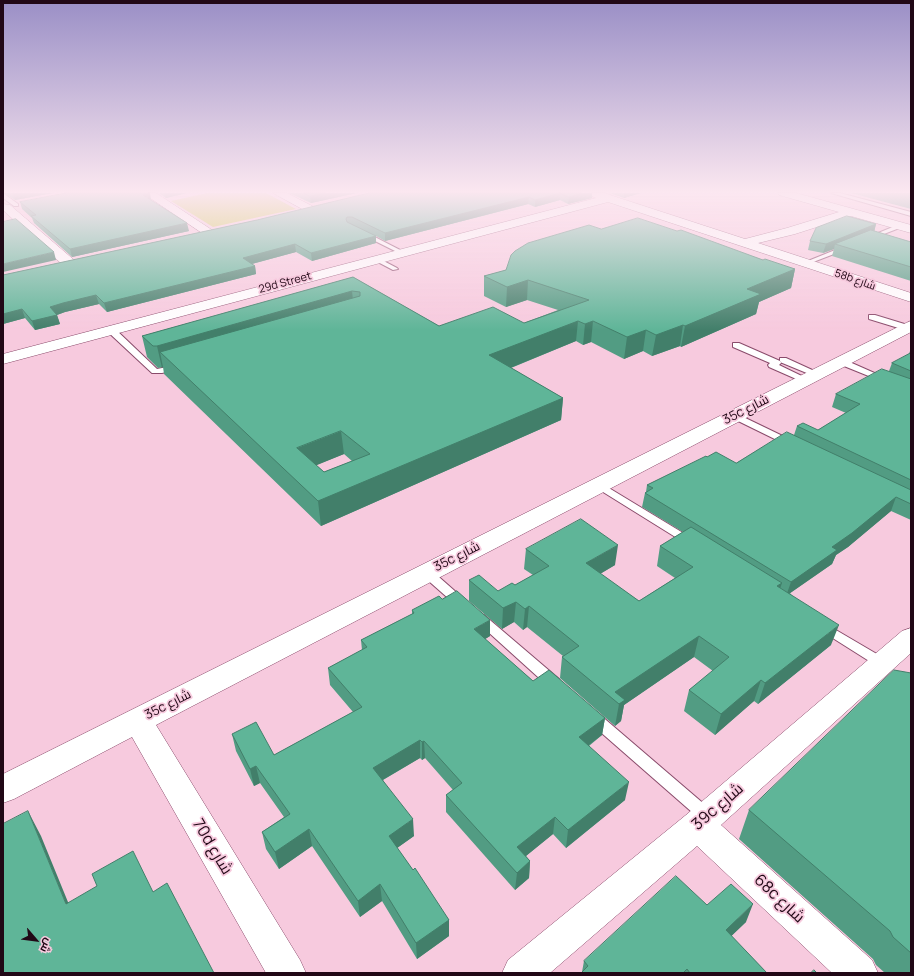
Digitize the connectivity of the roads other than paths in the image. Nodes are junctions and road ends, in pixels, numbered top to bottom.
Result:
1 (45, 239) edge
2 (373, 239) edge
3 (452, 239) edge
4 (731, 239) edge
5 (776, 239) edge
6 (869, 239) edge
7 (864, 240) edge
8 (750, 245) junction
9 (849, 246) edge
10 (401, 252) junction
11 (376, 259) junction
12 (82, 260) edge
13 (69, 263) junction
14 (806, 263) junction
15 (55, 267) edge
16 (395, 269) dead end
17 (911, 298) edge
18 (907, 328) edge
19 (111, 330) junction
20 (736, 346) dead end
21 (3, 359) edge
22 (842, 362) junction
23 (777, 363) junction
24 (187, 364) edge
25 (812, 377) junction
26 (890, 381) edge
27 (735, 416) junction
28 (798, 447) edge
29 (599, 485) junction
30 (700, 548) edge
31 (427, 572) junction
32 (815, 621) edge
33 (901, 652) edge
34 (564, 692) edge
35 (582, 707) edge
36 (137, 720) junction
37 (3, 789) edge
38 (703, 821) junction
39 (287, 973) edge
40 (521, 973) edge
41 (859, 973) edge

1 - 13 street
2 - 10 lane
3 - 10 street, 29d Street
4 - 8 street, 58b شارع
5 - 8 street
6 - 7 lane
8 - 14 street, 58b شارع
9 - 14 lane
10 - 11 street, 29d Street
11 - 16 lane
11 - 19 street, 29d Street
12 - 13 street
13 - 15 street
14 - 17 street, 58b شارع
18 - 22 street, 35c شارع
19 - 21 street, 29d Street
19 - 24 lane
20 - 23 lane
22 - 25 street, 35c شارع
22 - 26 lane
23 - 25 lane
23 - 25 lane
25 - 27 street, 35c شارع
27 - 28 lane
27 - 29 street, 35c شارع
29 - 30 lane
29 - 31 street, 35c شارع
31 - 34 lane
31 - 36 street, 35c شارع
32 - 33 lane
33 - 38 street, 39c شارع
35 - 38 lane
36 - 37 street, 35c شارع
36 - 39 street, 70d شارع
38 - 40 street, 39c شارع
38 - 41 street, 68c شارع

